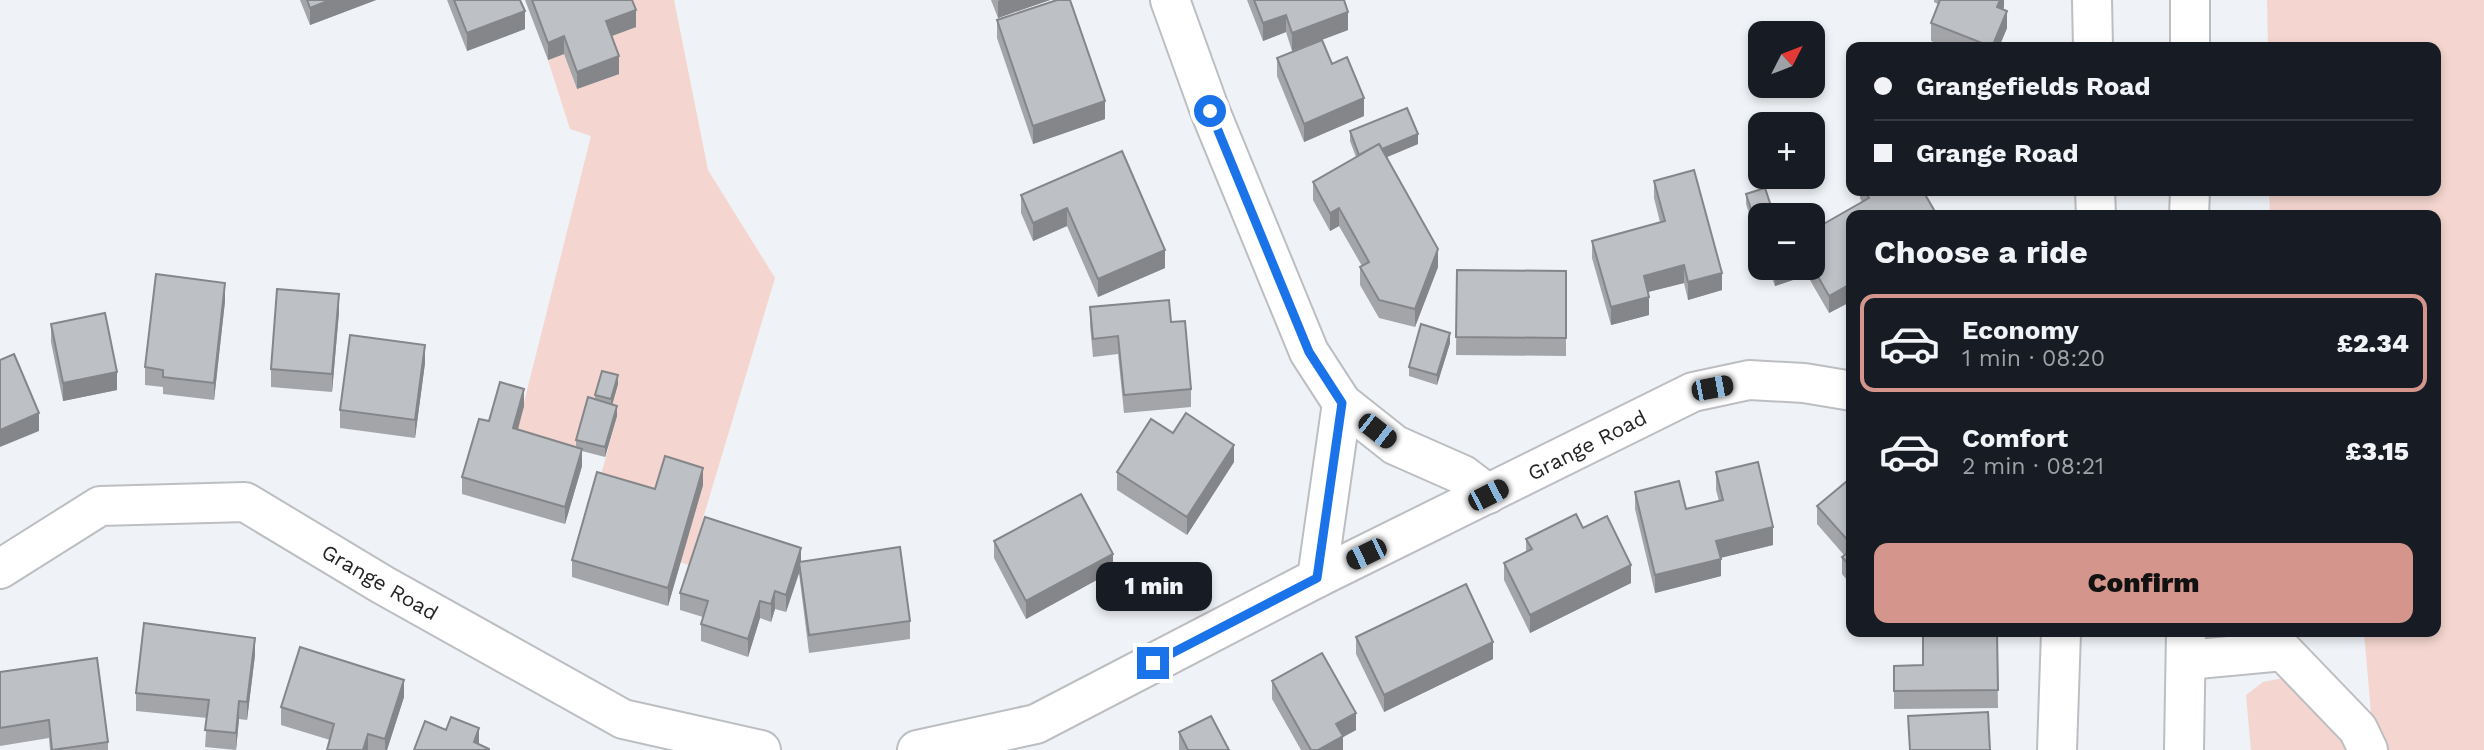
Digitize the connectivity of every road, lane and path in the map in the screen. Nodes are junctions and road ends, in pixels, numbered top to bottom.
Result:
1 (1170, 0) edge
2 (2092, 0) edge
3 (2190, 0) edge
4 (2093, 42) edge
5 (2190, 42) edge
6 (1846, 390) edge
7 (1342, 403) junction
8 (1488, 495) junction
9 (0, 569) edge
10 (1317, 578) junction
11 (2061, 637) edge
12 (2187, 646) edge
13 (761, 750) edge
14 (917, 750) edge
15 (2057, 750) edge
16 (2185, 750) edge
17 (2368, 750) edge

1 - 7 street
2 - 4 street
3 - 5 street
6 - 8 street, Grange Road
7 - 8 street
7 - 10 street
8 - 10 street, Grange Road
9 - 13 street, Grange Road
10 - 14 street, Grange Road
11 - 15 street
12 - 16 street
12 - 17 street

